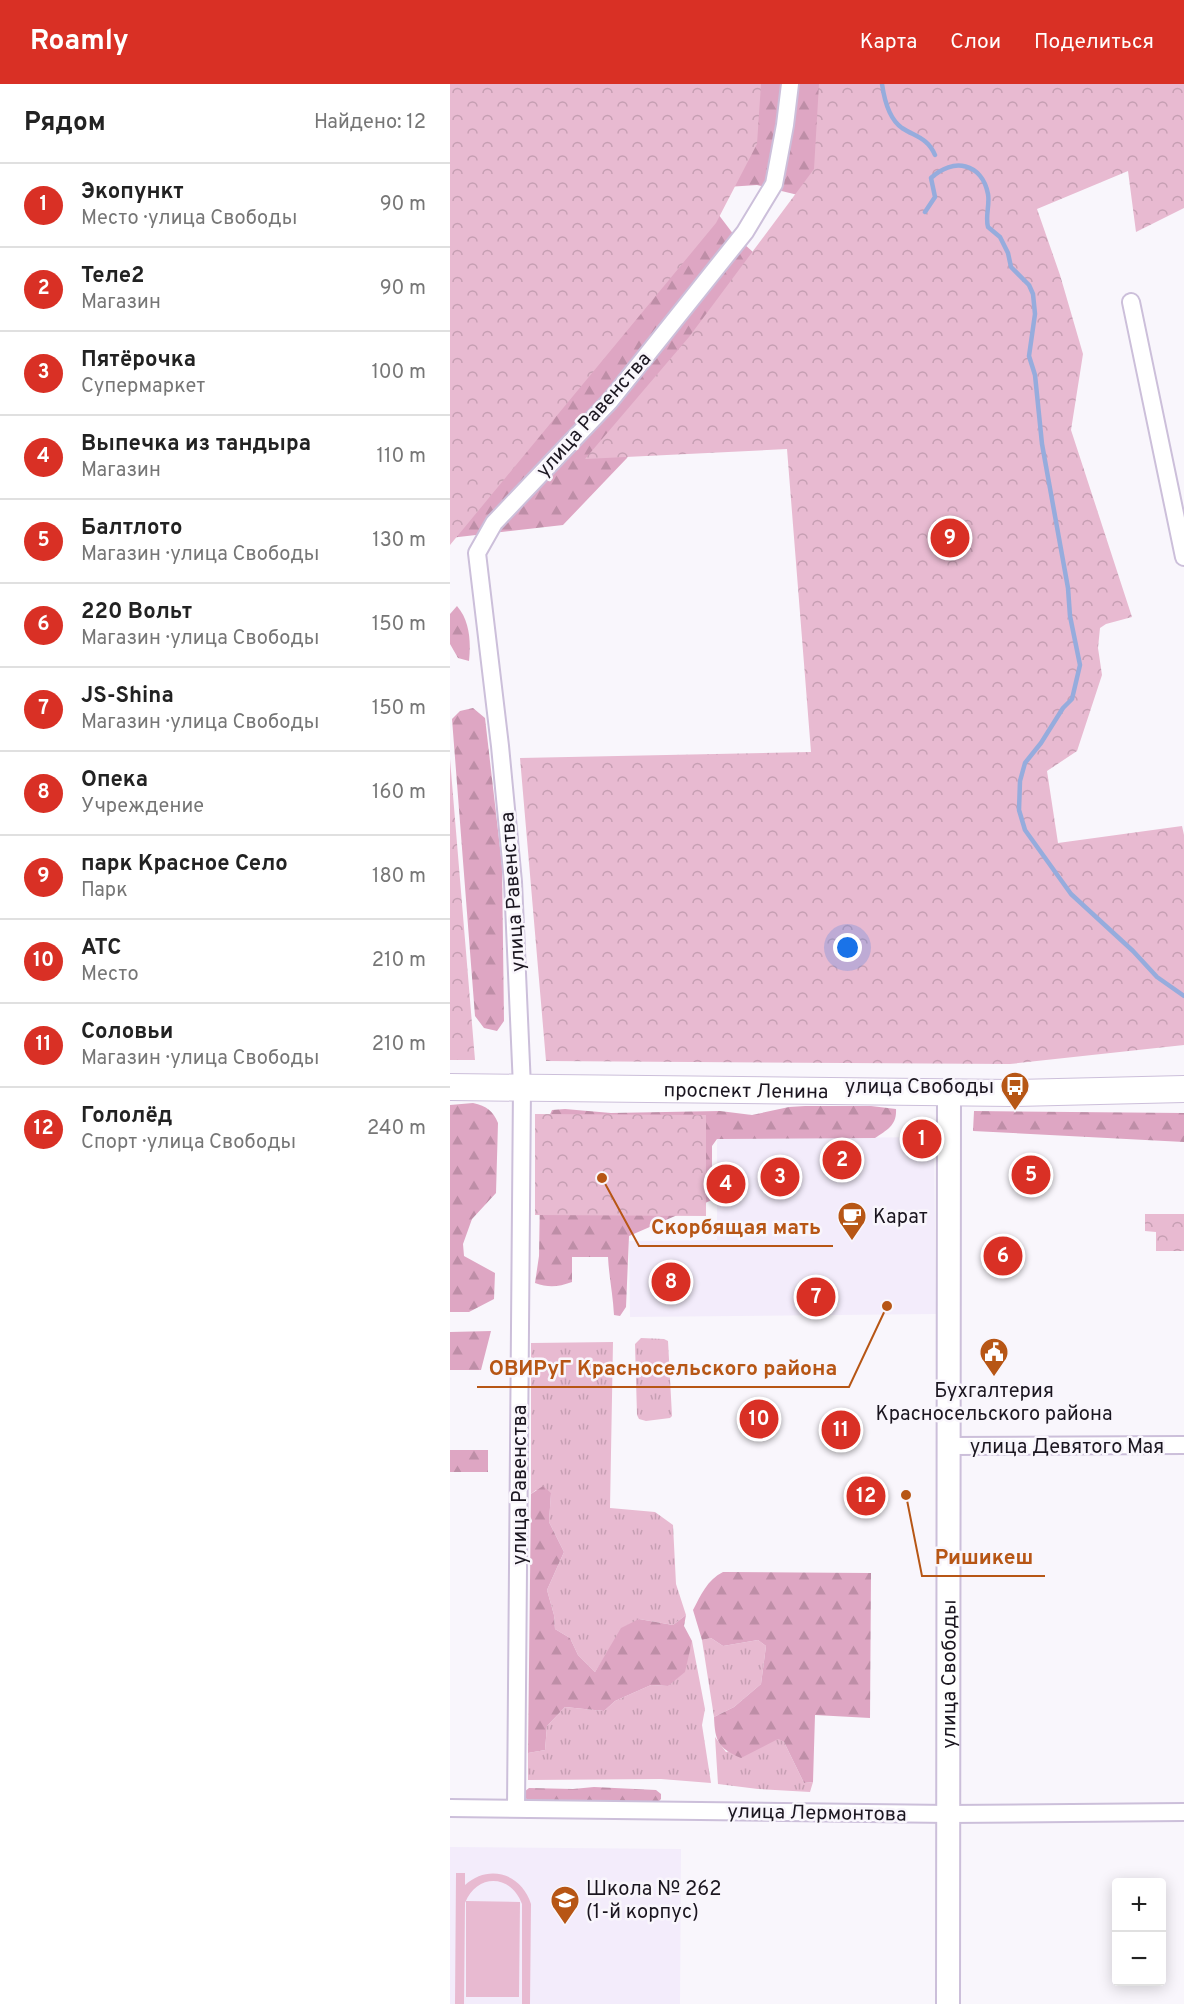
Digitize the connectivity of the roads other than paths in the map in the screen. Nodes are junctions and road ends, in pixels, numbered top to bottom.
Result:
1 (789, 84) edge
2 (1131, 302) dead end
3 (1184, 557) edge
4 (450, 1087) edge
5 (522, 1087) junction
6 (1184, 1089) edge
7 (949, 1092) junction
8 (1184, 1445) edge
9 (950, 1446) junction
10 (450, 1808) edge
11 (516, 1808) junction
12 (1184, 1812) edge
13 (949, 1814) junction
14 (948, 2004) edge

1 - 5 street, улица Равенства
2 - 3 street
4 - 5 main road, проспект Ленина
5 - 7 main road, проспект Ленина
5 - 11 street, улица Равенства
6 - 7 main road, проспект Ленина
7 - 9 main road, улица Свободы
8 - 9 street, улица Девятого Мая
9 - 13 main road, улица Свободы
10 - 11 street, улица Лермонтова
11 - 13 street, улица Лермонтова
12 - 13 street, улица Лермонтова
13 - 14 main road, улица Свободы

